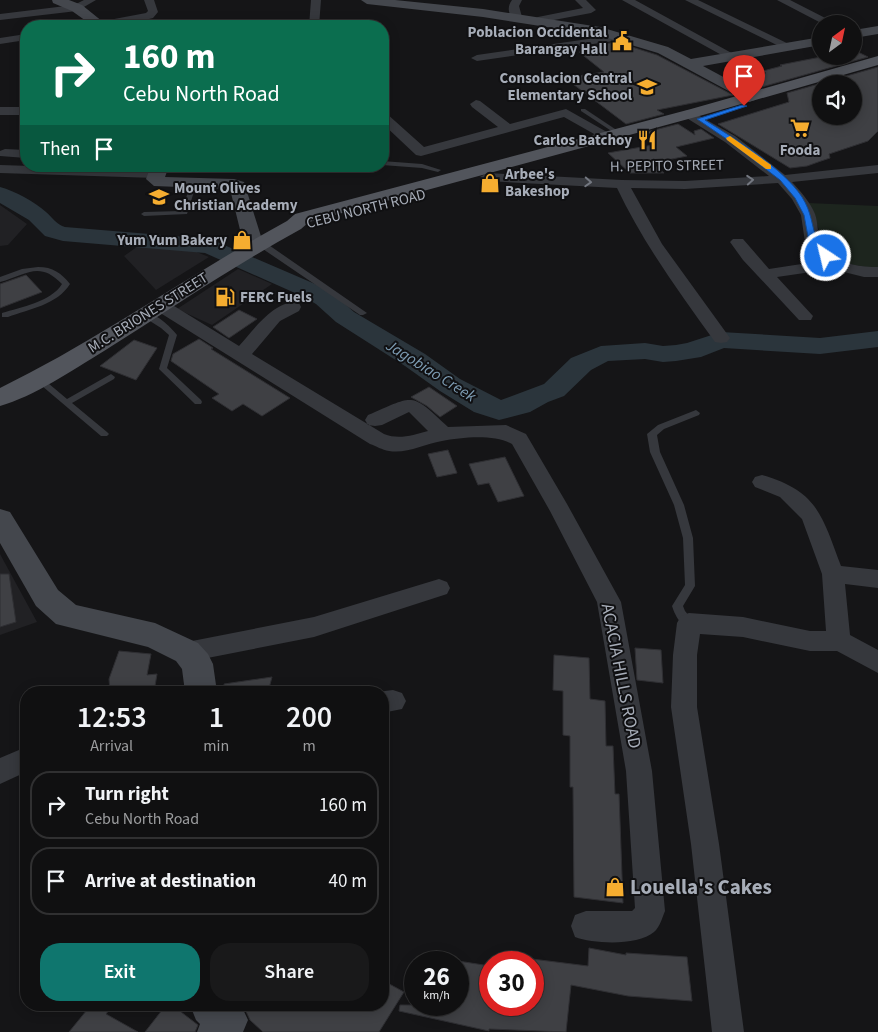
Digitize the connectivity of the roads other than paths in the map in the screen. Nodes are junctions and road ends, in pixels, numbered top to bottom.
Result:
1 (58, 0) edge
2 (91, 0) edge
3 (149, 0) edge
4 (316, 0) edge
5 (367, 0) edge
6 (517, 0) edge
7 (580, 0) edge
8 (627, 0) edge
9 (690, 0) edge
10 (782, 0) edge
11 (796, 0) edge
12 (78, 8) junction
13 (41, 12) junction
14 (813, 15) edge
15 (826, 15) edge
16 (0, 17) edge
17 (517, 17) junction
18 (22, 20) edge
19 (91, 20) edge
20 (128, 20) edge
21 (314, 20) edge
22 (538, 20) junction
23 (20, 21) edge
24 (0, 25) edge
25 (623, 37) junction
26 (20, 38) edge
27 (0, 41) edge
28 (812, 43) edge
29 (789, 47) junction
30 (732, 56) junction
31 (477, 58) dead end
32 (878, 60) edge
33 (689, 64) junction
34 (878, 67) edge
35 (749, 98) junction
36 (476, 104) dead end
37 (582, 110) dead end
38 (0, 111) edge
39 (20, 111) edge
40 (695, 117) junction
41 (389, 122) edge
42 (507, 128) junction
43 (613, 135) junction
44 (5, 153) dead end
45 (20, 154) edge
46 (389, 164) edge
47 (0, 169) edge
48 (20, 169) edge
49 (878, 169) edge
50 (438, 170) dead end
51 (157, 172) edge
52 (487, 177) junction
53 (782, 178) junction
54 (194, 182) junction
55 (622, 184) junction
56 (144, 214) dead end
57 (294, 225) junction
58 (738, 242) dead end
59 (247, 251) junction
60 (832, 264) junction
61 (878, 272) edge
62 (767, 274) junction
63 (0, 280) edge
64 (293, 307) dead end
65 (153, 310) junction
66 (364, 313) dead end
67 (5, 315) dead end
68 (805, 316) dead end
69 (721, 338) dead end
70 (241, 355) junction
71 (111, 377) dead end
72 (39, 380) junction
73 (0, 398) edge
74 (198, 402) dead end
75 (66, 403) junction
76 (696, 413) dead end
77 (375, 420) dead end
78 (104, 434) dead end
79 (443, 434) junction
80 (762, 482) dead end
81 (0, 519) edge
82 (833, 574) junction
83 (878, 579) edge
84 (439, 588) dead end
85 (689, 623) junction
86 (839, 641) junction
87 (187, 652) junction
88 (878, 662) edge
89 (200, 686) edge
90 (20, 762) edge
91 (0, 771) edge
92 (586, 926) dead end
93 (728, 1032) edge

1 - 12 street
2 - 12 street
3 - 20 street
4 - 21 street
5 - 17 street
6 - 17 street
7 - 22 street
8 - 30 street
9 - 29 street
10 - 14 street
11 - 15 street
12 - 13 street
12 - 19 street
13 - 16 street
13 - 18 street
17 - 22 street
22 - 25 street
23 - 24 street
25 - 31 street
25 - 33 street
26 - 27 street
28 - 29 street
29 - 30 street
30 - 33 street
32 - 35 main road, CEBU NORTH ROAD
33 - 35 street
34 - 40 main road, CEBU NORTH ROAD
35 - 40 main road, CEBU NORTH ROAD
36 - 42 street
37 - 43 lane
38 - 39 street
40 - 43 main road, CEBU NORTH ROAD
40 - 52 main road, CEBU NORTH ROAD
40 - 53 street
41 - 42 street
42 - 43 street
43 - 57 main road, CEBU NORTH ROAD
44 - 45 street
46 - 50 lane
47 - 48 street
49 - 53 street, H. PEPITO STREET
51 - 54 street
52 -> 55 street, H. PEPITO STREET
52 - 57 main road, CEBU NORTH ROAD
55 -> 53 street, H. PEPITO STREET
53 - 60 street
54 - 56 lane
54 - 59 street
55 - 69 street
57 - 59 main road, M.C. BRIONES STREET
58 - 62 street
59 - 65 main road, M.C. BRIONES STREET
59 - 66 lane
60 - 61 street
60 - 62 street
62 - 68 street
63 - 67 lane
64 - 70 street
65 - 70 street, ACACIA HILLS ROAD
65 - 72 main road, M.C. BRIONES STREET
65 - 74 lane
70 - 79 street, ACACIA HILLS ROAD
71 - 75 lane
72 - 73 main road, M.C. BRIONES STREET
72 - 75 lane
75 - 78 lane
76 - 85 lane
77 - 79 street
79 - 92 street, ACACIA HILLS ROAD
80 - 82 street
81 - 87 street
82 - 83 street
82 - 86 street
84 - 87 street
85 - 86 street
85 - 93 street
86 - 88 street
87 - 89 street
90 - 91 street

